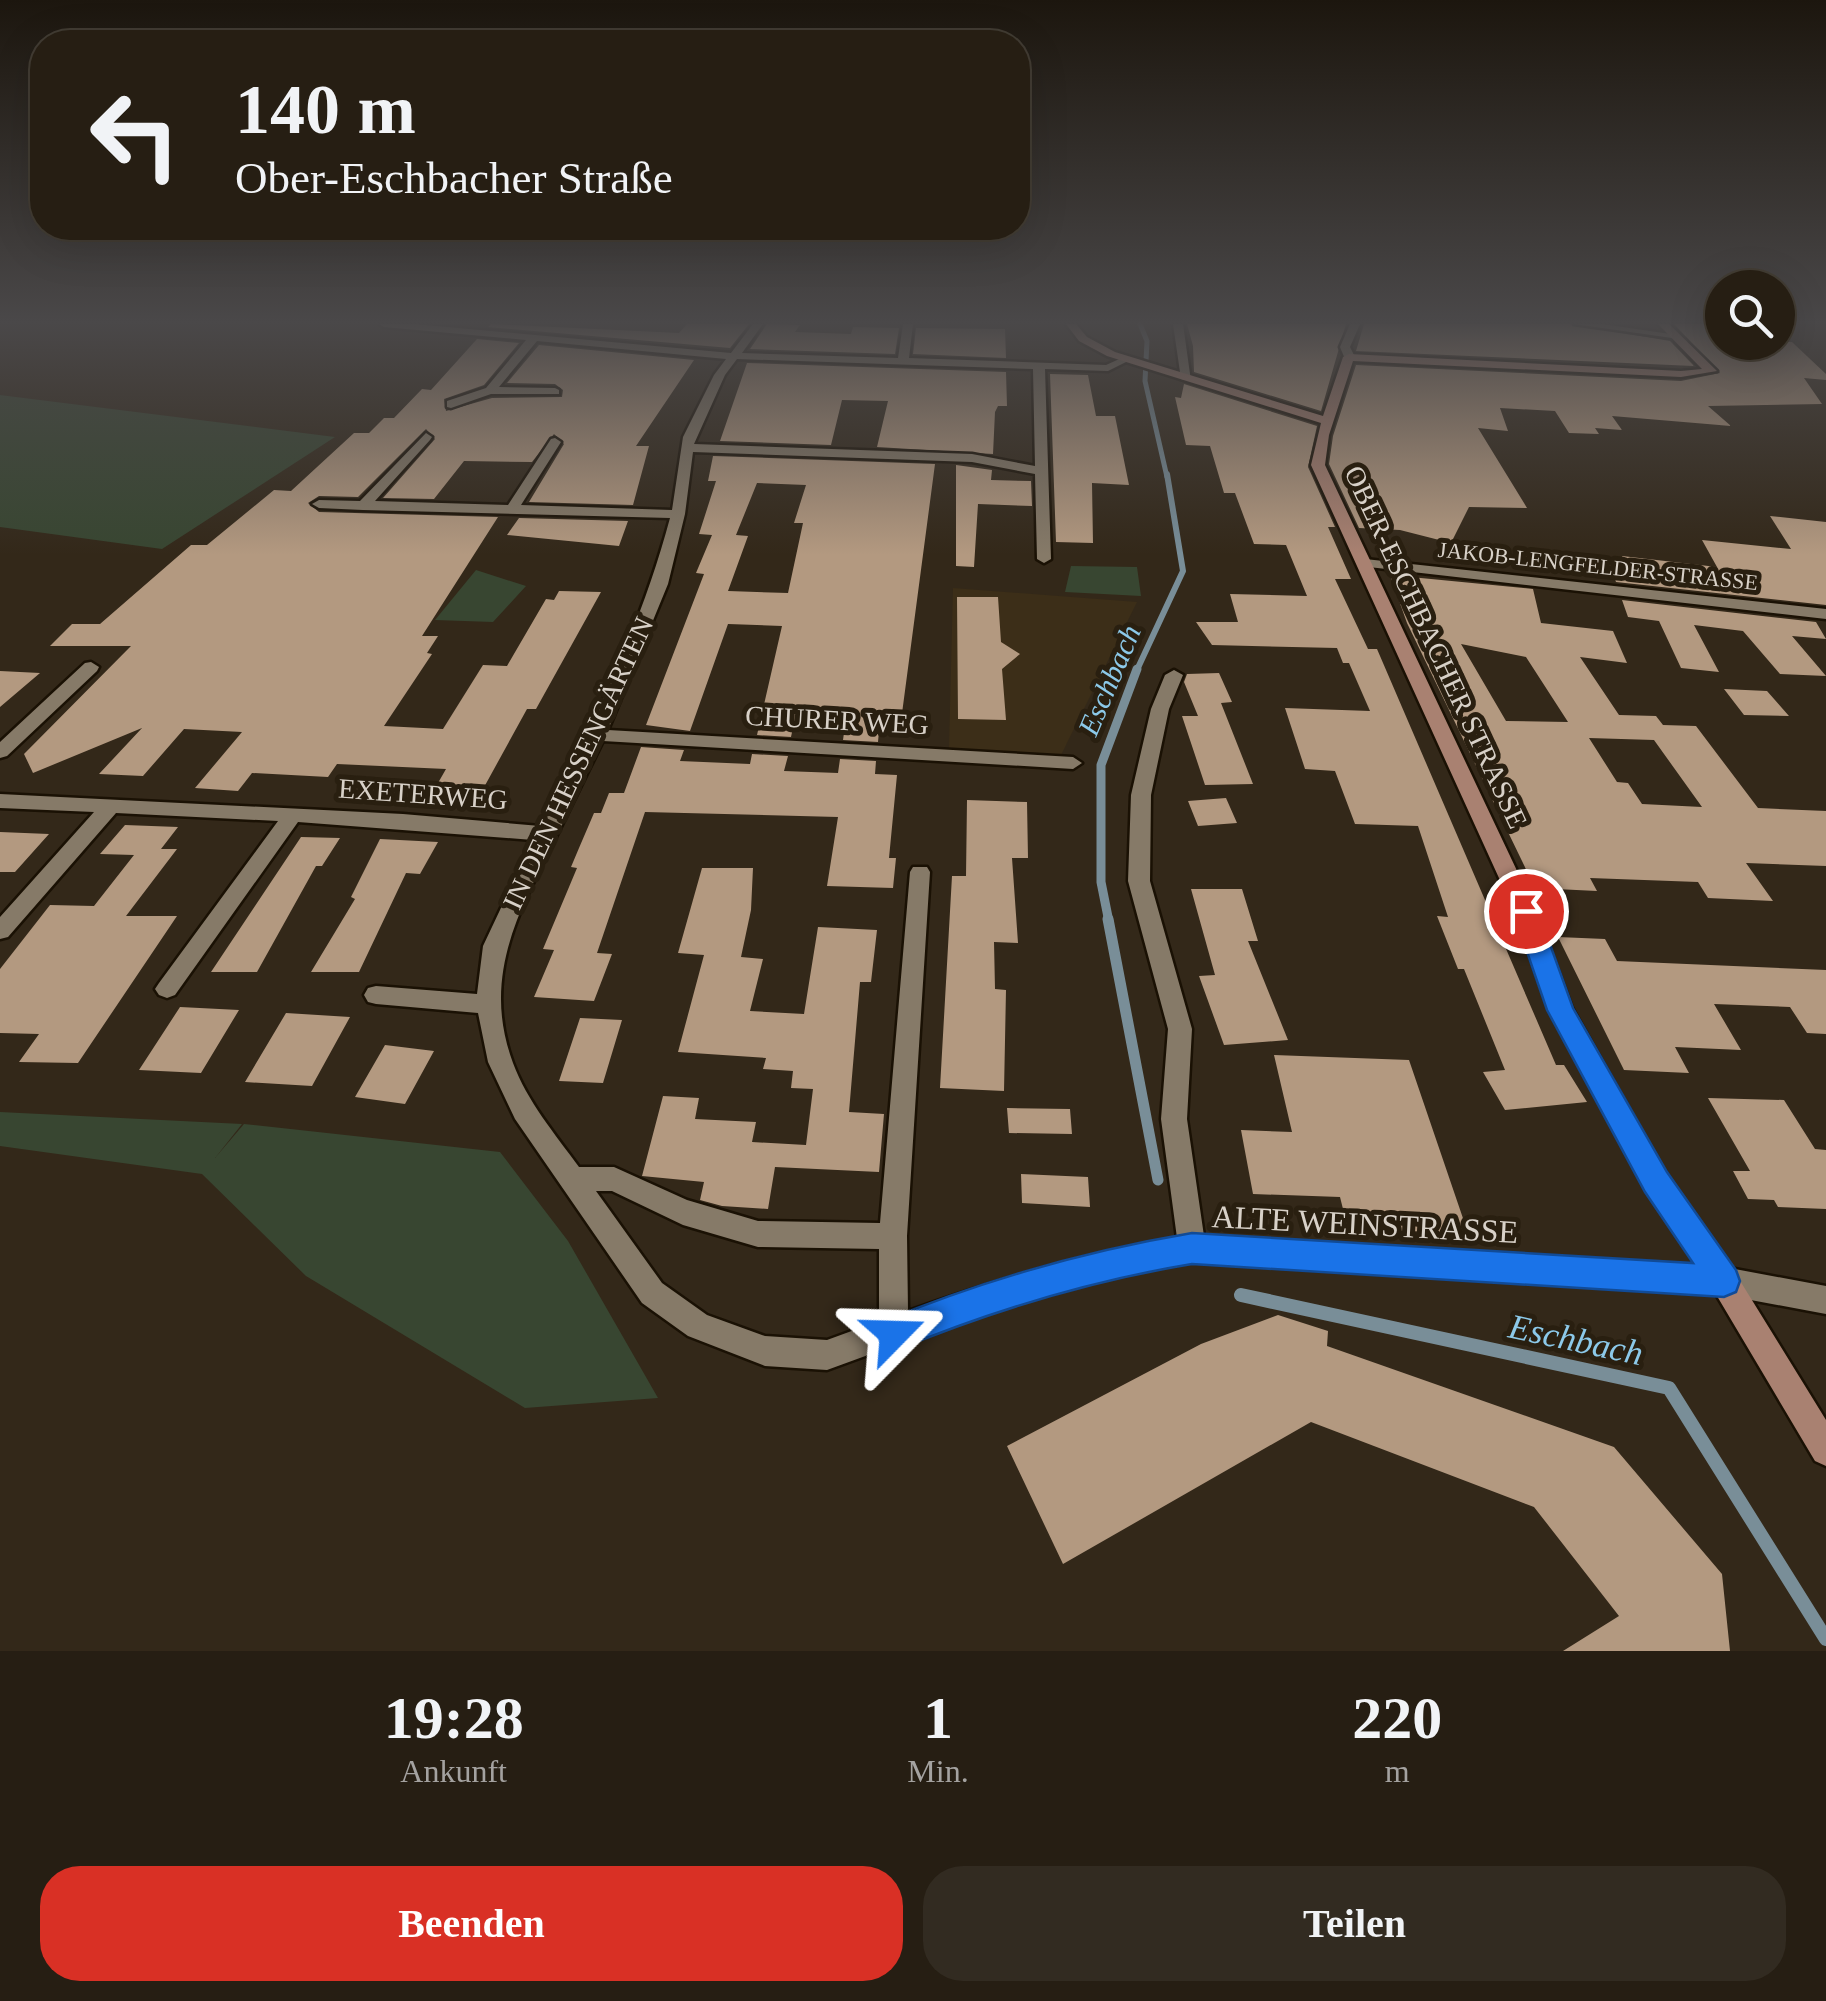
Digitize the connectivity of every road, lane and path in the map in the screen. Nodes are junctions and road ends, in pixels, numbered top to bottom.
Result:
1 (458, 401) edge
2 (709, 401) edge
3 (1040, 401) edge
4 (1263, 401) edge
5 (1335, 401) edge
6 (450, 404) dead end
7 (1328, 420) junction
8 (426, 437) dead end
9 (555, 442) dead end
10 (686, 448) junction
11 (1039, 471) junction
12 (319, 504) dead end
13 (362, 506) junction
14 (512, 509) junction
15 (678, 514) junction
16 (1044, 559) dead end
17 (1365, 564) junction
18 (1826, 614) edge
19 (91, 667) dead end
20 (1174, 675) dead end
21 (597, 734) junction
22 (0, 752) edge
23 (1073, 764) dead end
24 (0, 801) edge
25 (112, 805) junction
26 (293, 814) junction
27 (548, 834) junction
28 (920, 872) dead end
29 (0, 931) edge
30 (167, 989) dead end
31 (376, 995) dead end
32 (488, 1004) junction
33 (571, 1179) junction
34 (893, 1236) junction
35 (1192, 1249) junction
36 (1724, 1281) junction
37 (1826, 1300) edge
38 (894, 1334) junction
39 (1826, 1450) edge

1 - 6 street
2 - 10 street, IN DEN HESSENGÄRTEN
3 - 11 street
4 - 7 street
5 - 7 street, OBER-ESCHBACHER STRASSE
7 - 17 street, OBER-ESCHBACHER STRASSE
8 - 13 street
9 - 14 street
10 - 11 street
10 - 15 street, IN DEN HESSENGÄRTEN
11 - 16 street
12 - 13 street
13 - 14 street
14 - 15 street
15 - 21 street, IN DEN HESSENGÄRTEN
17 - 18 street, JAKOB-LENGFELDER-STRASSE
17 - 36 street, OBER-ESCHBACHER STRASSE
19 - 22 street
20 - 35 street
21 - 23 street, CHURER WEG
21 - 27 street, IN DEN HESSENGÄRTEN
24 - 25 street, EXETERWEG
25 - 26 street, EXETERWEG
25 - 29 street
26 - 27 street, EXETERWEG
26 - 30 street
27 - 32 street, IN DEN HESSENGÄRTEN
28 - 34 street
31 - 32 street
32 - 33 street, IN DEN HESSENGÄRTEN
33 - 34 street
33 - 38 street, IN DEN HESSENGÄRTEN
34 - 38 street
35 - 36 street, ALTE WEINSTRASSE
35 - 38 street, ALTE WEINSTRASSE
36 - 37 street, ALTE WEINSTRASSE
36 - 39 street, OBER-ESCHBACHER STRASSE

